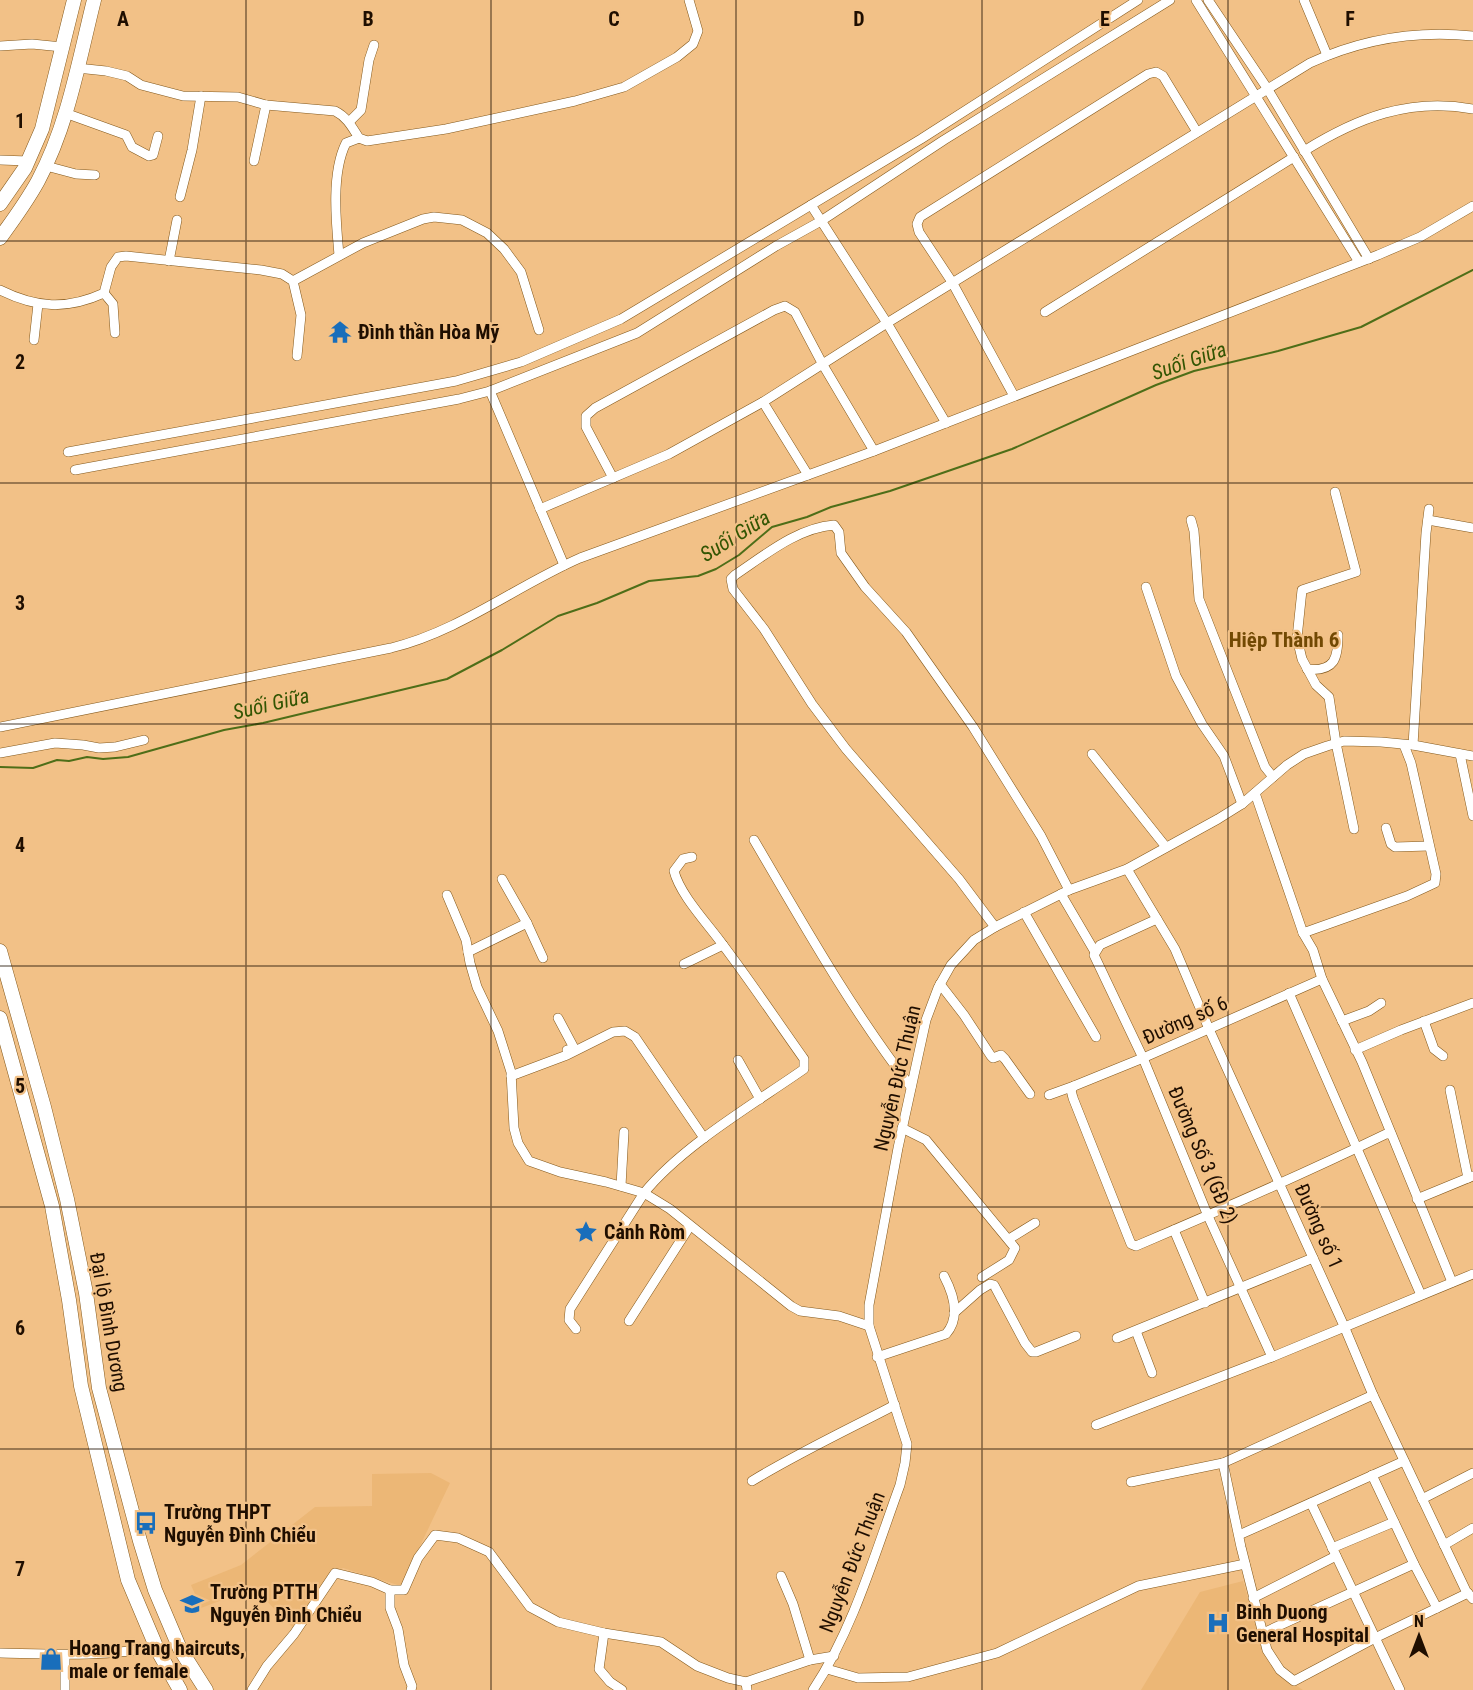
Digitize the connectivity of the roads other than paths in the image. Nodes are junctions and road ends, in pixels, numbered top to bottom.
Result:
1 (74, 0) edge
2 (94, 0) edge
3 (689, 0) edge
4 (1138, 0) edge
5 (1170, 0) edge
6 (1196, 0) edge
7 (1208, 0) edge
8 (1304, 0) edge
9 (1473, 36) edge
10 (374, 45) dead end
11 (0, 46) edge
12 (62, 47) junction
13 (1327, 55) junction
14 (77, 68) junction
15 (1267, 88) junction
16 (201, 96) junction
17 (1254, 96) junction
18 (266, 105) junction
19 (1473, 109) edge
20 (65, 113) junction
21 (349, 122) junction
22 (1197, 132) junction
23 (158, 136) dead end
24 (358, 138) junction
25 (1304, 151) junction
26 (1293, 157) junction
27 (0, 160) edge
28 (28, 160) junction
29 (255, 161) dead end
30 (46, 166) junction
31 (95, 175) dead end
32 (180, 197) dead end
33 (0, 204) edge
34 (811, 206) junction
35 (1473, 206) edge
36 (177, 220) dead end
37 (821, 221) junction
38 (0, 238) edge
39 (339, 255) junction
40 (1369, 259) junction
41 (169, 261) junction
42 (1359, 262) junction
43 (293, 281) junction
44 (952, 282) junction
45 (0, 290) edge
46 (104, 293) junction
47 (38, 304) junction
48 (1045, 312) dead end
49 (886, 323) junction
50 (539, 330) dead end
51 (116, 333) dead end
52 (34, 340) dead end
53 (297, 356) dead end
54 (823, 365) junction
55 (490, 391) junction
56 (1014, 396) junction
57 (764, 402) junction
58 (946, 423) junction
59 (874, 451) junction
60 (68, 452) dead end
61 (75, 470) dead end
62 (808, 476) junction
63 (613, 478) junction
64 (1335, 492) dead end
65 (540, 509) junction
66 (1429, 509) dead end
67 (1191, 520) dead end
68 (1428, 520) junction
69 (1473, 528) edge
70 (564, 565) junction
71 (1146, 587) dead end
72 (1338, 635) dead end
73 (1307, 669) junction
74 (0, 727) edge
75 (144, 740) dead end
76 (1336, 743) junction
77 (1408, 745) junction
78 (0, 753) edge
79 (1092, 754) dead end
80 (1460, 754) junction
81 (1473, 756) edge
82 (1273, 777) junction
83 (1255, 793) junction
84 (1242, 804) junction
85 (1473, 816) edge
86 (1386, 828) dead end
87 (1354, 829) dead end
88 (754, 840) dead end
89 (1429, 846) junction
90 (1166, 847) junction
91 (692, 857) dead end
92 (1127, 869) junction
93 (502, 879) dead end
94 (1065, 892) junction
95 (447, 895) dead end
96 (1024, 912) junction
97 (1157, 919) junction
98 (527, 923) junction
99 (995, 927) junction
100 (1303, 933) junction
101 (723, 945) junction
102 (0, 951) edge
103 (468, 952) junction
104 (1095, 952) junction
105 (543, 958) dead end
106 (684, 964) dead end
107 (1322, 979) junction
108 (940, 984) junction
109 (1289, 993) junction
110 (1381, 1003) dead end
111 (1473, 1003) edge
112 (0, 1017) edge
113 (558, 1018) dead end
114 (1342, 1021) junction
115 (1424, 1021) junction
116 (1209, 1029) junction
117 (1096, 1037) dead end
118 (1355, 1050) junction
119 (1443, 1056) dead end
120 (1143, 1058) junction
121 (738, 1060) dead end
122 (511, 1074) junction
123 (1074, 1086) junction
124 (910, 1087) junction
125 (1450, 1090) dead end
126 (1030, 1094) dead end
127 (1049, 1095) dead end
128 (760, 1099) junction
129 (902, 1128) junction
130 (624, 1132) dead end
131 (1391, 1134) junction
132 (704, 1138) junction
133 (1356, 1148) junction
134 (1471, 1177) edge
135 (1281, 1185) junction
136 (621, 1186) junction
137 (644, 1193) junction
138 (1417, 1199) junction
139 (1208, 1216) junction
140 (1035, 1223) dead end
141 (690, 1226) junction
142 (1174, 1230) junction
143 (1009, 1239) junction
144 (1313, 1258) junction
145 (1473, 1274) edge
146 (944, 1276) dead end
147 (982, 1277) dead end
148 (1452, 1282) junction
149 (1240, 1289) junction
150 (1422, 1295) junction
151 (1205, 1303) junction
152 (954, 1313) junction
153 (630, 1321) dead end
154 (868, 1326) junction
155 (1344, 1326) junction
156 (576, 1329) dead end
157 (1136, 1331) junction
158 (1076, 1336) dead end
159 (1117, 1338) dead end
160 (877, 1357) junction
161 (1272, 1357) junction
162 (1152, 1373) dead end
163 (1373, 1395) junction
164 (895, 1405) junction
165 (1096, 1425) dead end
166 (1404, 1461) junction
167 (1223, 1463) junction
168 (1473, 1473) edge
169 (1372, 1475) junction
170 (752, 1481) dead end
171 (1131, 1482) dead end
172 (1422, 1499) junction
173 (1311, 1503) junction
174 (1394, 1522) junction
175 (1473, 1528) edge
176 (1239, 1535) junction
177 (1444, 1545) junction
178 (1334, 1552) junction
179 (1245, 1564) junction
180 (1414, 1564) junction
181 (781, 1576) dead end
182 (390, 1590) junction
183 (1353, 1592) junction
184 (1470, 1596) edge
185 (1253, 1598) junction
186 (1437, 1608) junction
187 (604, 1633) junction
188 (1263, 1633) junction
189 (1375, 1638) junction
190 (156, 1647) junction
191 (0, 1653) edge
192 (65, 1654) junction
193 (834, 1656) junction
194 (810, 1660) junction
195 (827, 1669) junction
196 (746, 1686) edge
197 (65, 1690) edge
198 (180, 1690) edge
199 (206, 1690) edge
200 (252, 1690) edge
201 (411, 1690) edge
202 (622, 1690) edge
203 (813, 1690) edge
204 (1400, 1690) edge

1 - 12 highway
2 - 14 highway
3 - 24 street
4 - 34 street
5 - 37 street
6 - 17 street
7 - 15 street
8 - 13 street
9 - 13 street
10 - 21 street
11 - 12 street
12 - 28 highway
13 - 15 street
14 - 16 street
14 - 20 highway
15 - 17 street
15 - 25 street
16 - 18 street
16 - 32 street
17 - 22 street
17 - 26 street
18 - 21 street
18 - 29 street
19 - 25 street
20 - 23 street
20 - 30 highway
21 - 24 street
22 - 44 street
22 - 44 street
24 - 39 street
25 - 40 street
26 - 42 street
26 - 48 street
27 - 28 street
28 - 33 highway
30 - 31 street
30 - 38 highway
34 - 37 street
34 - 60 street
35 - 40 street
36 - 41 street
37 - 49 street
37 - 55 street
39 - 43 street
39 - 50 street
40 - 42 street
41 - 43 street
41 - 46 street
42 - 56 street
43 - 53 street
44 - 49 street
44 - 56 street
45 - 47 street
46 - 47 street
46 - 51 street
47 - 52 street
49 - 54 street
49 - 58 street
54 - 57 street
54 - 59 street
54 - 63 street
55 - 61 street
55 - 65 street
56 - 58 street
57 - 62 street
57 - 63 street
58 - 59 street
59 - 62 street
62 - 70 street
63 - 65 street
64 - 73 street
65 - 70 street
66 - 68 street
67 - 82 street
68 - 69 street
68 - 77 street
70 - 74 street
71 - 84 street
72 - 73 street
73 - 76 street
75 - 78 street
76 - 77 street, Nguyễn Đức Thuận
76 - 82 street, Nguyễn Đức Thuận
76 - 87 street
77 - 80 street, Nguyễn Đức Thuận
77 - 89 street
79 - 90 street
80 - 81 street, Nguyễn Đức Thuận
80 - 85 street
82 - 83 street, Nguyễn Đức Thuận
83 - 84 street, Nguyễn Đức Thuận
83 - 100 street
84 - 90 street, Nguyễn Đức Thuận
86 - 89 street
88 - 124 street
89 - 100 street
90 - 92 street, Nguyễn Đức Thuận
91 - 101 street
92 - 94 street, Nguyễn Đức Thuận
92 - 97 street, Đường số 1
93 - 98 street
94 - 96 street, Nguyễn Đức Thuận
94 - 99 street, Đường Số 3 (GĐ 2)
94 - 104 street, Đường Số 3 (GĐ 2)
95 - 103 street
96 - 99 street, Nguyễn Đức Thuận
96 - 117 street
97 - 104 street
97 - 116 street, Đường số 1
98 - 103 street
98 - 105 street
99 - 108 street, Nguyễn Đức Thuận
100 - 107 street
101 - 106 street
101 - 128 street
102 - 199 highway, Đại lộ Bình Dương
103 - 122 street
104 - 120 street, Đường Số 3 (GĐ 2)
107 - 109 street, Đường số 6
107 - 114 street
108 - 124 street, Nguyễn Đức Thuận
108 - 126 street
109 - 116 street, Đường số 6
109 - 133 street
110 - 114 street
111 - 115 street
112 - 190 highway, Đại lộ Bình Dương
113 - 122 street
114 - 118 street
115 - 118 street
115 - 119 street
116 - 120 street, Đường số 6
116 - 135 street, Đường số 1
118 - 131 street
120 - 123 street, Đường số 6
120 - 139 street, Đường Số 3 (GĐ 2)
121 - 128 street
122 - 132 street
122 - 136 street
123 - 127 street, Đường số 6
123 - 142 street
124 - 129 street, Nguyễn Đức Thuận
125 - 134 street
128 - 132 street
129 - 143 street
129 - 154 street, Nguyễn Đức Thuận
130 - 136 street
131 - 133 street
131 - 138 street
132 - 137 street
133 - 135 street
133 - 150 street
134 - 138 street
135 - 139 street
135 - 144 street, Đường số 1
136 - 137 street
137 - 141 street
137 - 156 street
138 - 148 street
139 - 142 street
139 - 149 street, Đường Số 3 (GĐ 2)
140 - 143 street
141 - 153 street
141 - 154 street
142 - 151 street
143 - 147 street
144 - 149 street
144 - 155 street, Đường số 1
145 - 148 street
146 - 152 street
148 - 150 street
149 - 151 street
149 - 161 street, Đường Số 3 (GĐ 2)
150 - 155 street
151 - 157 street
152 - 158 street
152 - 160 street
154 - 160 street, Nguyễn Đức Thuận
155 - 161 street
155 - 163 street, Đường số 1
157 - 159 street
157 - 162 street
160 - 164 street, Nguyễn Đức Thuận
161 - 165 street
163 - 166 street, Đường số 1
163 - 167 street
164 - 170 street
164 - 193 street, Nguyễn Đức Thuận
166 - 169 street
166 - 172 street, Đường số 1
167 - 171 street
167 - 176 street
168 - 172 street
169 - 173 street
169 - 174 street
172 - 177 street, Đường số 1
173 - 176 street
173 - 178 street
174 - 178 street
174 - 180 street
175 - 177 street
176 - 179 street
177 - 184 street, Đường số 1
178 - 183 street
178 - 185 street
179 - 185 street
179 - 195 street
180 - 183 street
180 - 186 street
181 - 194 street
182 - 187 street
182 - 200 street
182 - 201 street
183 - 188 street
183 - 189 street
184 - 186 street
185 - 188 street
186 - 189 street
187 - 196 street
187 - 202 street
188 - 189 street
189 - 204 street
190 - 192 street
190 - 198 highway, Đại lộ Bình Dương
191 - 192 street
192 - 197 street
193 - 194 street
193 - 195 street, Nguyễn Đức Thuận
194 - 196 street
195 - 203 street, Nguyễn Đức Thuận

